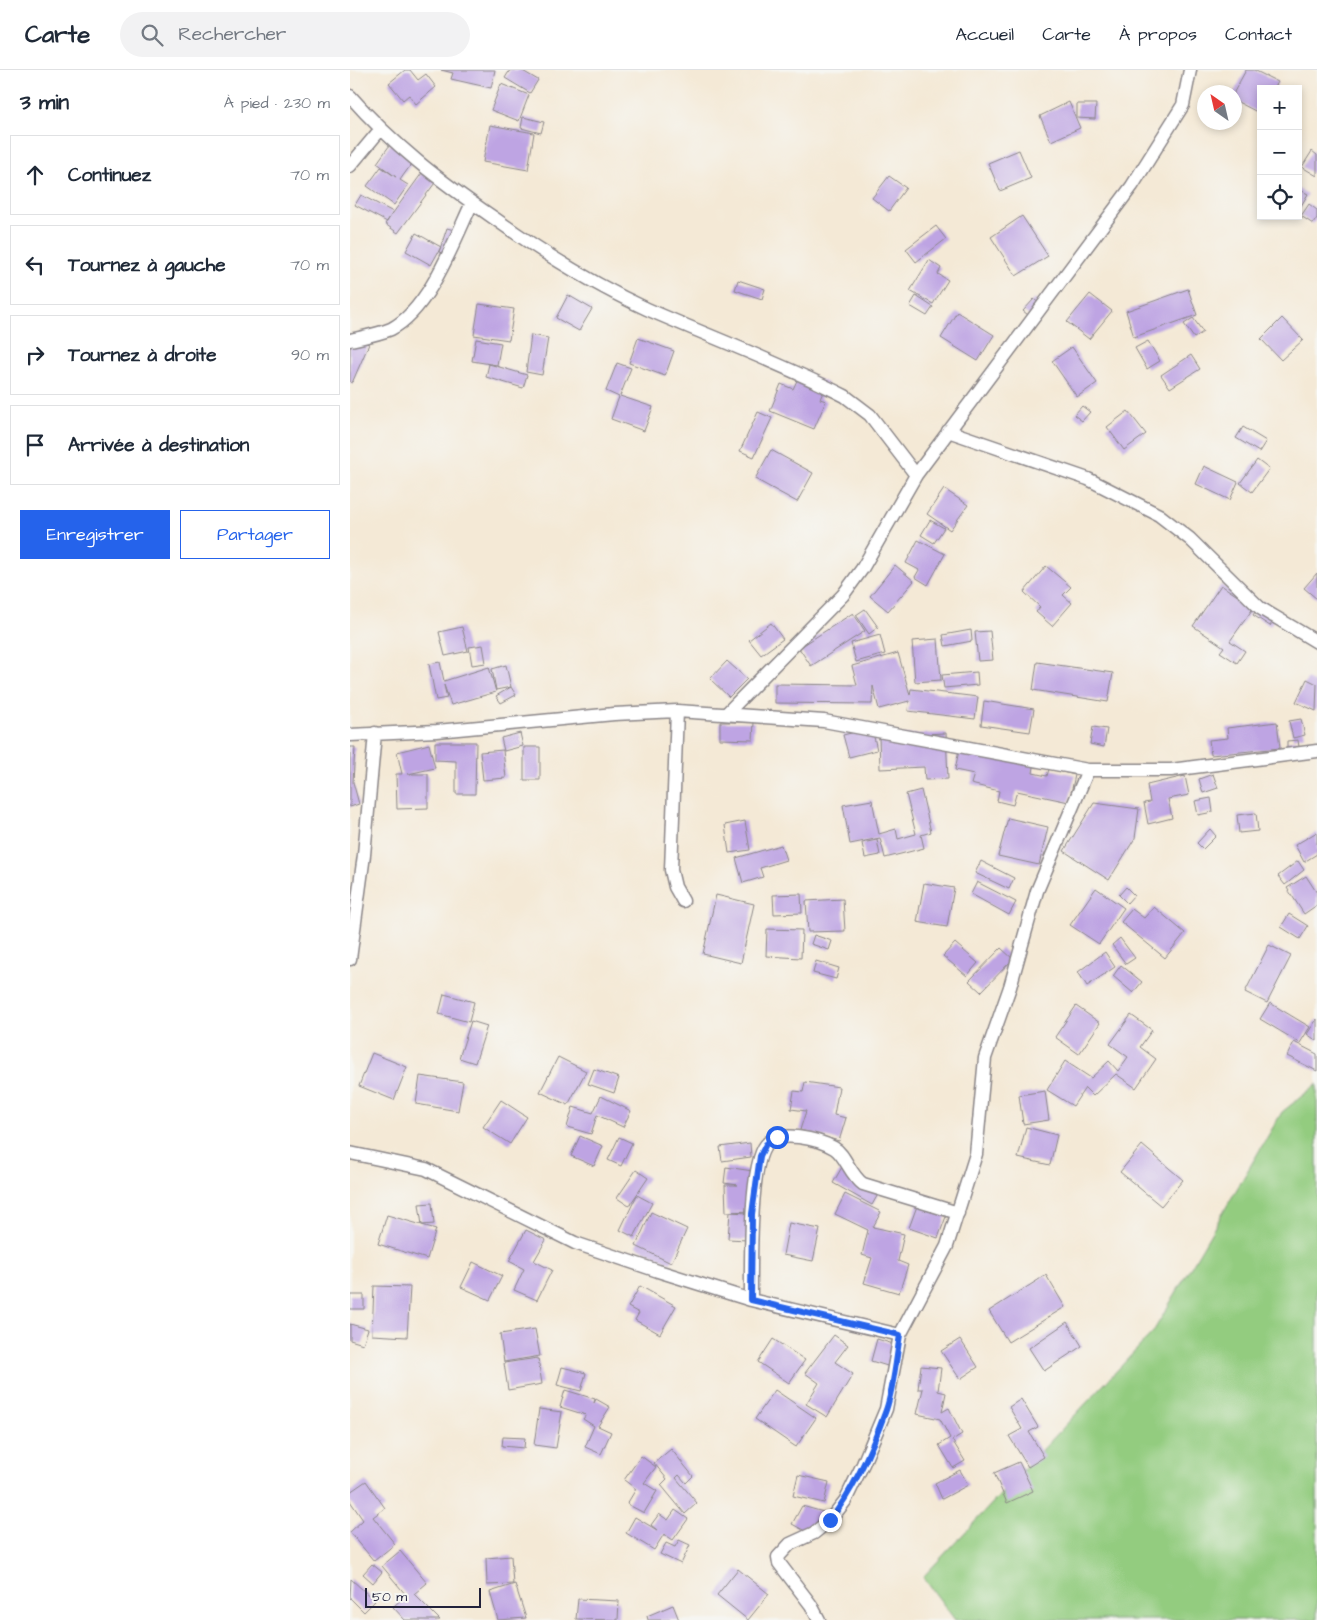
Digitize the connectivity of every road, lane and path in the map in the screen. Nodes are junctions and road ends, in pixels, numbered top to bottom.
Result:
1 (1190, 70) edge
2 (350, 96) edge
3 (380, 130) junction
4 (350, 166) edge
5 (472, 204) junction
6 (350, 340) edge
7 (948, 431) junction
8 (916, 475) junction
9 (1317, 642) edge
10 (677, 711) junction
11 (726, 714) junction
12 (375, 733) junction
13 (350, 735) edge
14 (1317, 751) edge
15 (1088, 770) junction
16 (683, 901) dead end
17 (350, 959) edge
18 (350, 1153) edge
19 (958, 1213) junction
20 (751, 1300) junction
21 (900, 1335) junction
22 (819, 1620) edge

1 - 7 street
2 - 3 street
3 - 4 street
3 - 5 street
5 - 6 street
5 - 8 street
7 - 8 street
7 - 9 street
8 - 11 street
10 - 11 street
10 - 12 street
10 - 16 street
11 - 15 street
12 - 13 street
12 - 17 street
14 - 15 street
15 - 19 street
18 - 20 street
19 - 20 street
19 - 21 street
20 - 21 street
21 - 22 street

